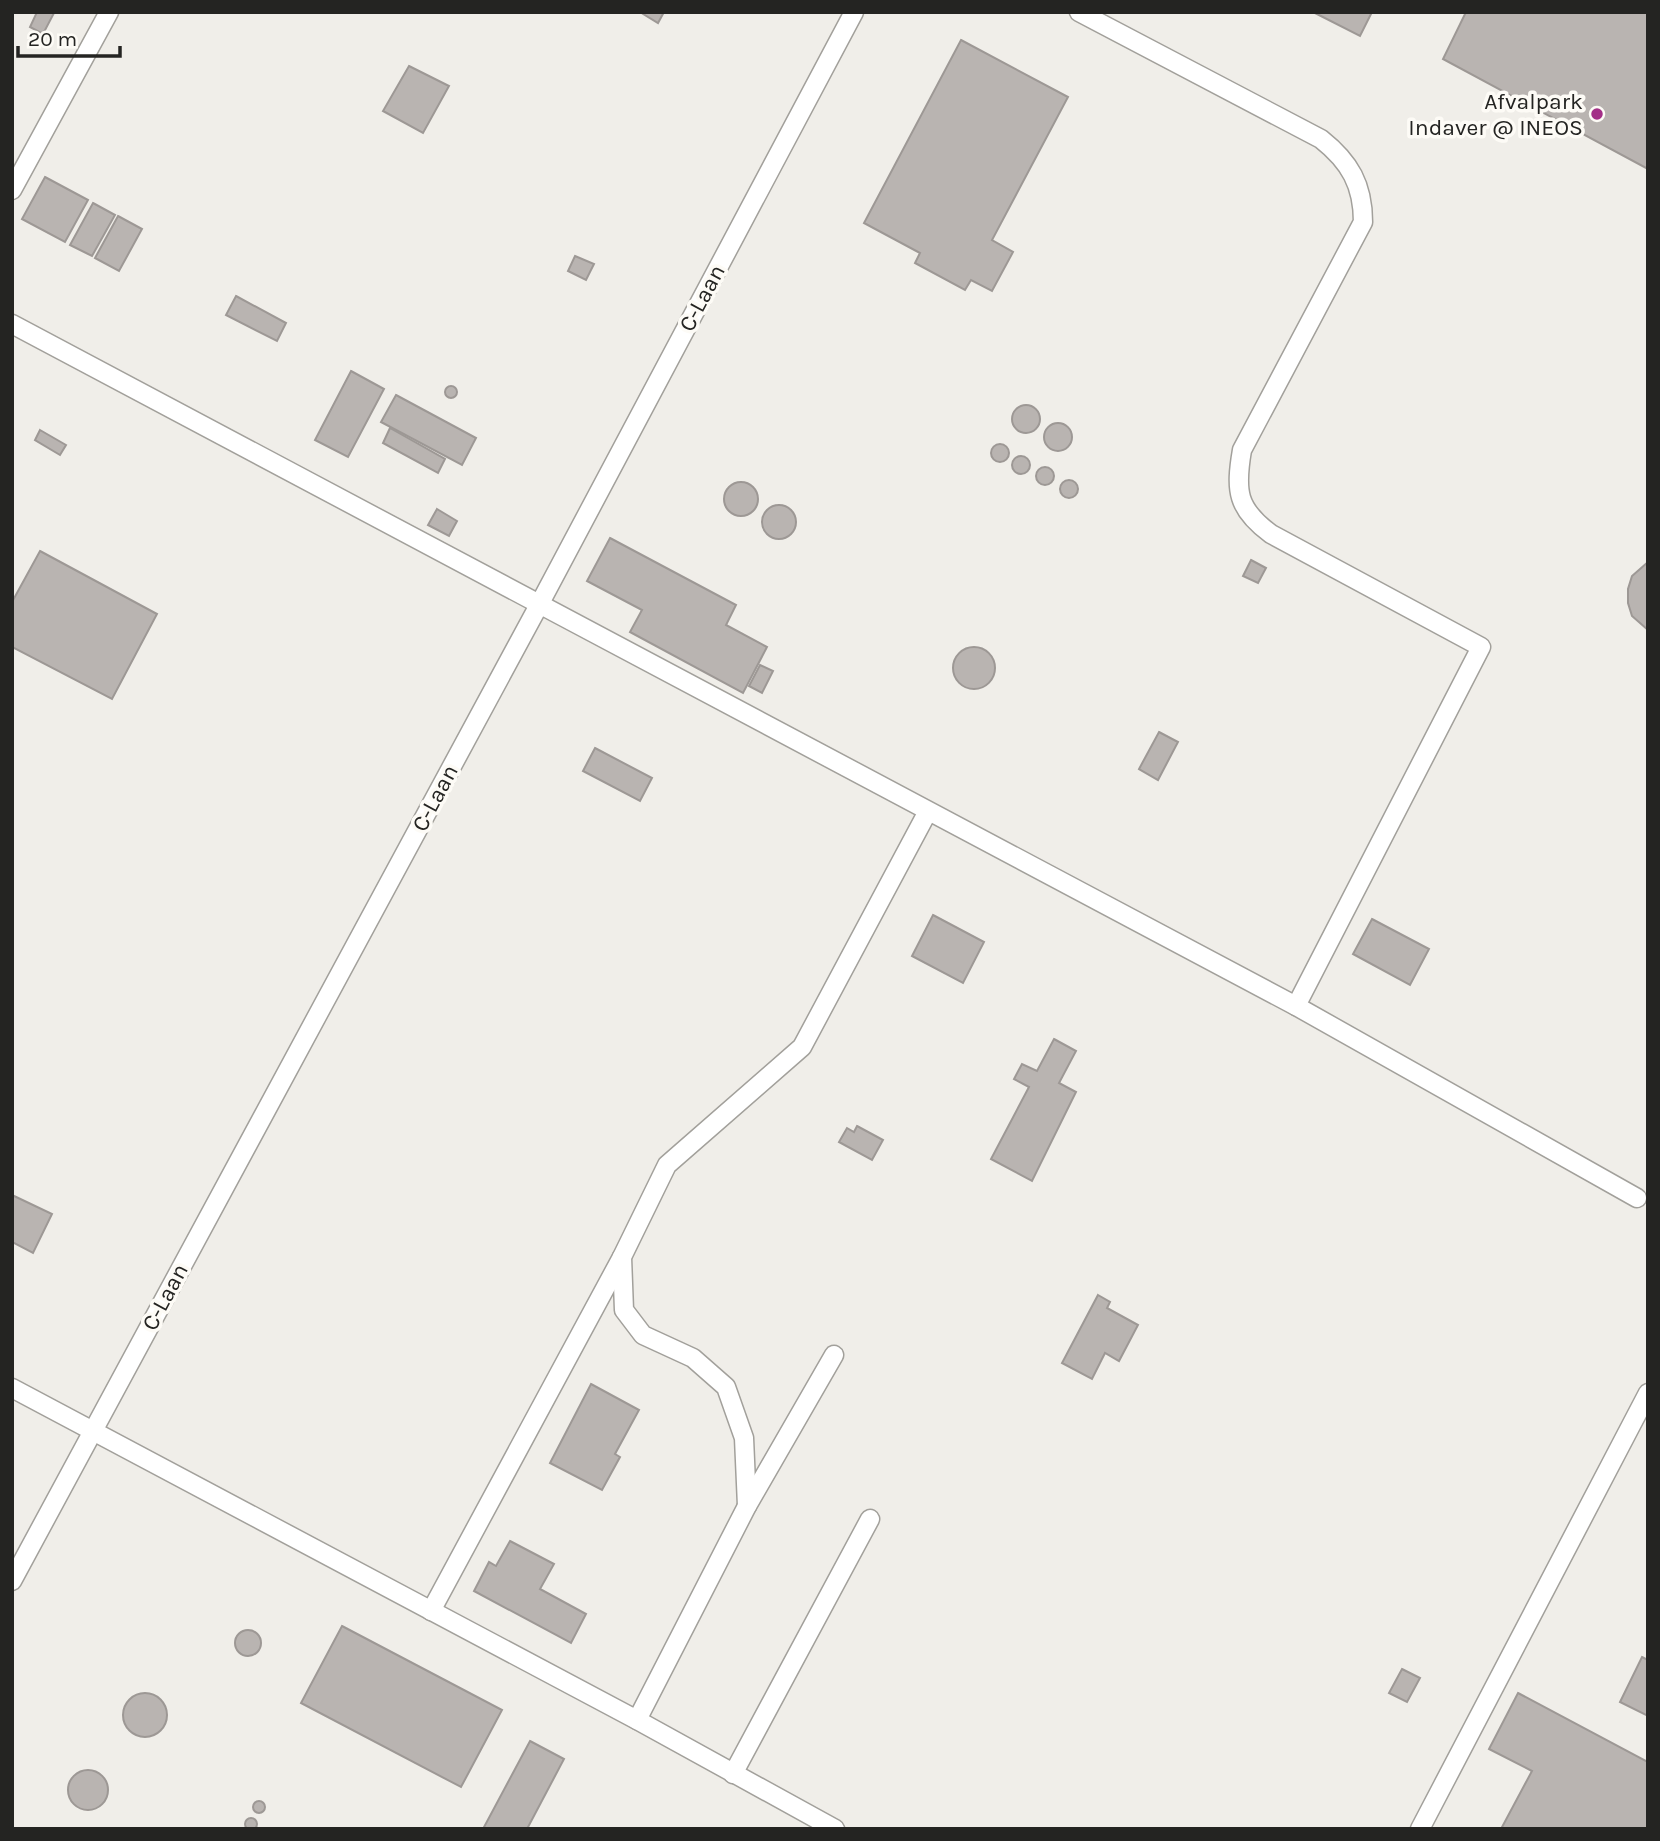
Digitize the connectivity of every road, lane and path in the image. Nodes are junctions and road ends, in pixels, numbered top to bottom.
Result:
1 (109, 12) edge
2 (854, 12) edge
3 (1079, 12) edge
4 (12, 190) edge
5 (12, 324) edge
6 (539, 605) junction
7 (927, 813) junction
8 (1296, 1006) junction
9 (1637, 1198) dead end
10 (622, 1257) junction
11 (834, 1354) dead end
12 (12, 1388) edge
13 (1648, 1392) edge
14 (93, 1430) junction
15 (747, 1506) junction
16 (870, 1520) dead end
17 (12, 1581) edge
18 (431, 1611) junction
19 (637, 1720) junction
20 (733, 1774) junction
21 (835, 1829) edge
22 (1420, 1829) edge

1 - 4 lane
2 - 6 lane, C-Laan
3 - 8 lane
5 - 6 lane
6 - 7 lane
6 - 14 lane, C-Laan
7 - 8 lane
7 - 10 lane
8 - 9 lane
10 - 15 lane
10 - 18 lane
11 - 15 lane
12 - 14 lane
13 - 22 lane
14 - 17 lane, C-Laan
14 - 18 lane
15 - 19 lane
16 - 20 lane
18 - 19 lane
19 - 20 lane
20 - 21 lane

